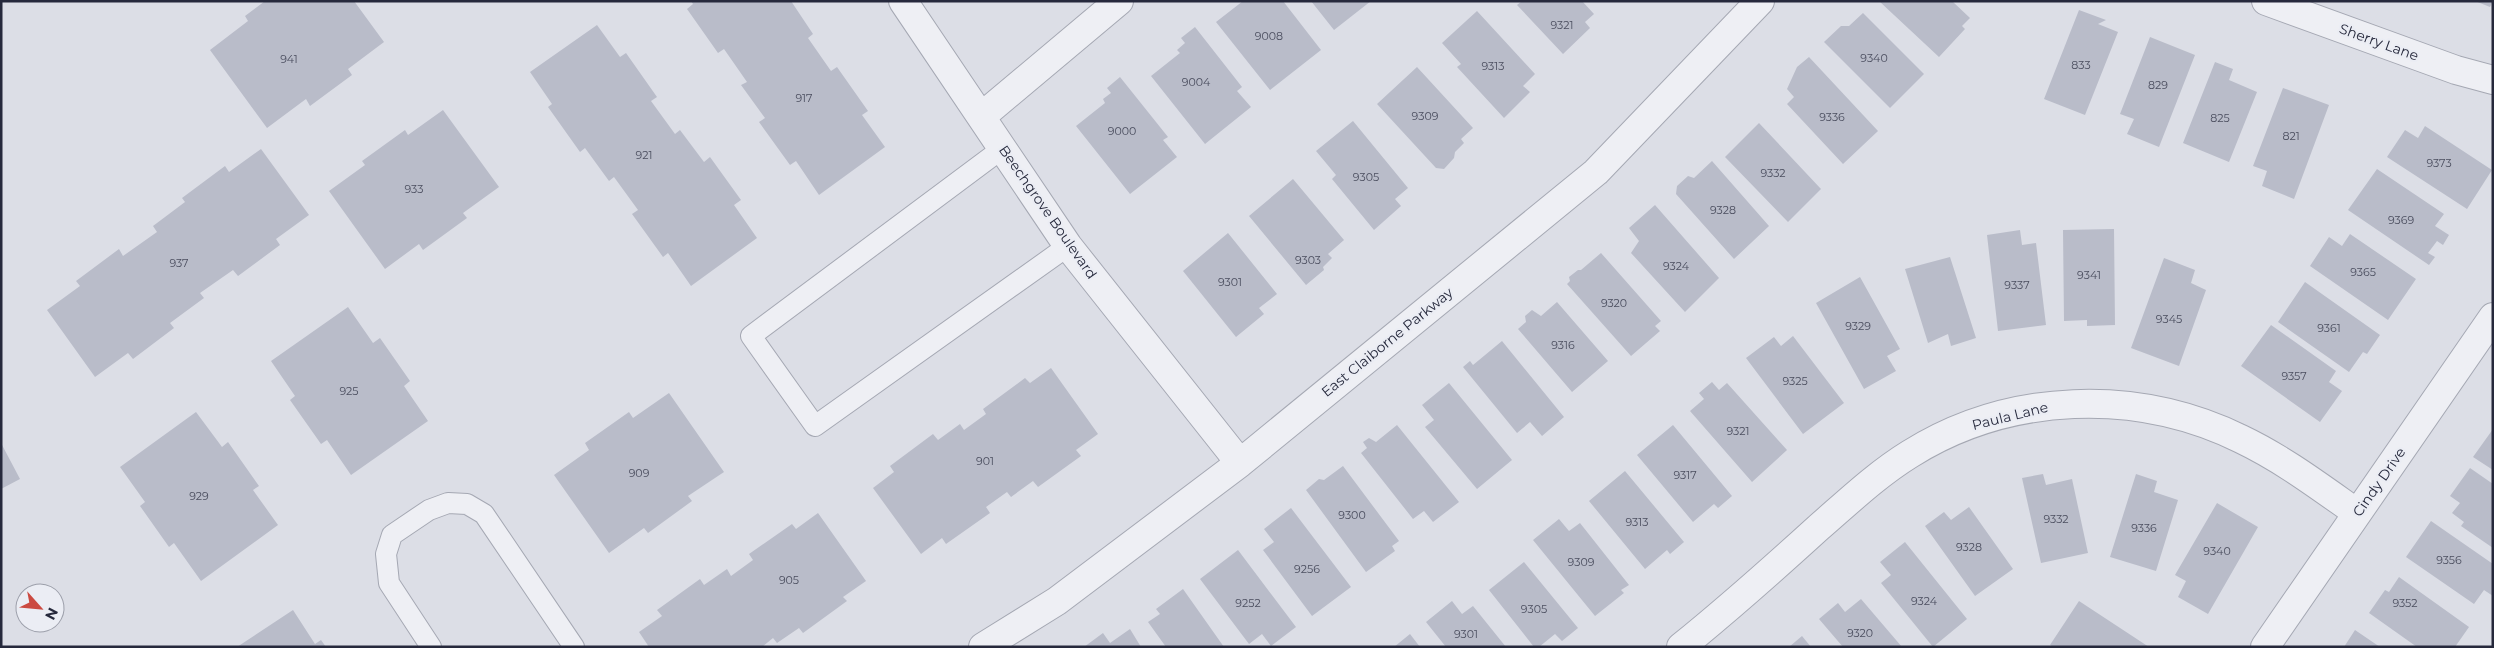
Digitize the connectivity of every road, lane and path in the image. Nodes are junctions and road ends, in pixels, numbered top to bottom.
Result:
1 (903, 1) edge
2 (1119, 1) edge
3 (1760, 1) edge
4 (2266, 1) edge
5 (2493, 80) edge
6 (982, 116) junction
7 (1003, 148) junction
8 (1068, 246) junction
9 (2493, 317) edge
10 (1240, 463) junction
11 (2357, 513) junction
12 (431, 647) edge
13 (574, 647) edge
14 (983, 647) edge
15 (1681, 647) edge
16 (2265, 647) edge

1 - 6 street, Beechgrove Boulevard
2 - 6 street
3 - 10 street, East Claiborne Parkway
4 - 5 street, Sherry Lane
6 - 7 street, Beechgrove Boulevard
7 - 8 street, Beechgrove Boulevard
7 - 8 lane
8 - 10 street, Beechgrove Boulevard
9 - 11 street, Cindy Drive
10 - 14 street, East Claiborne Parkway
11 - 15 street, Paula Lane
11 - 16 street, Cindy Drive
12 - 13 lane

